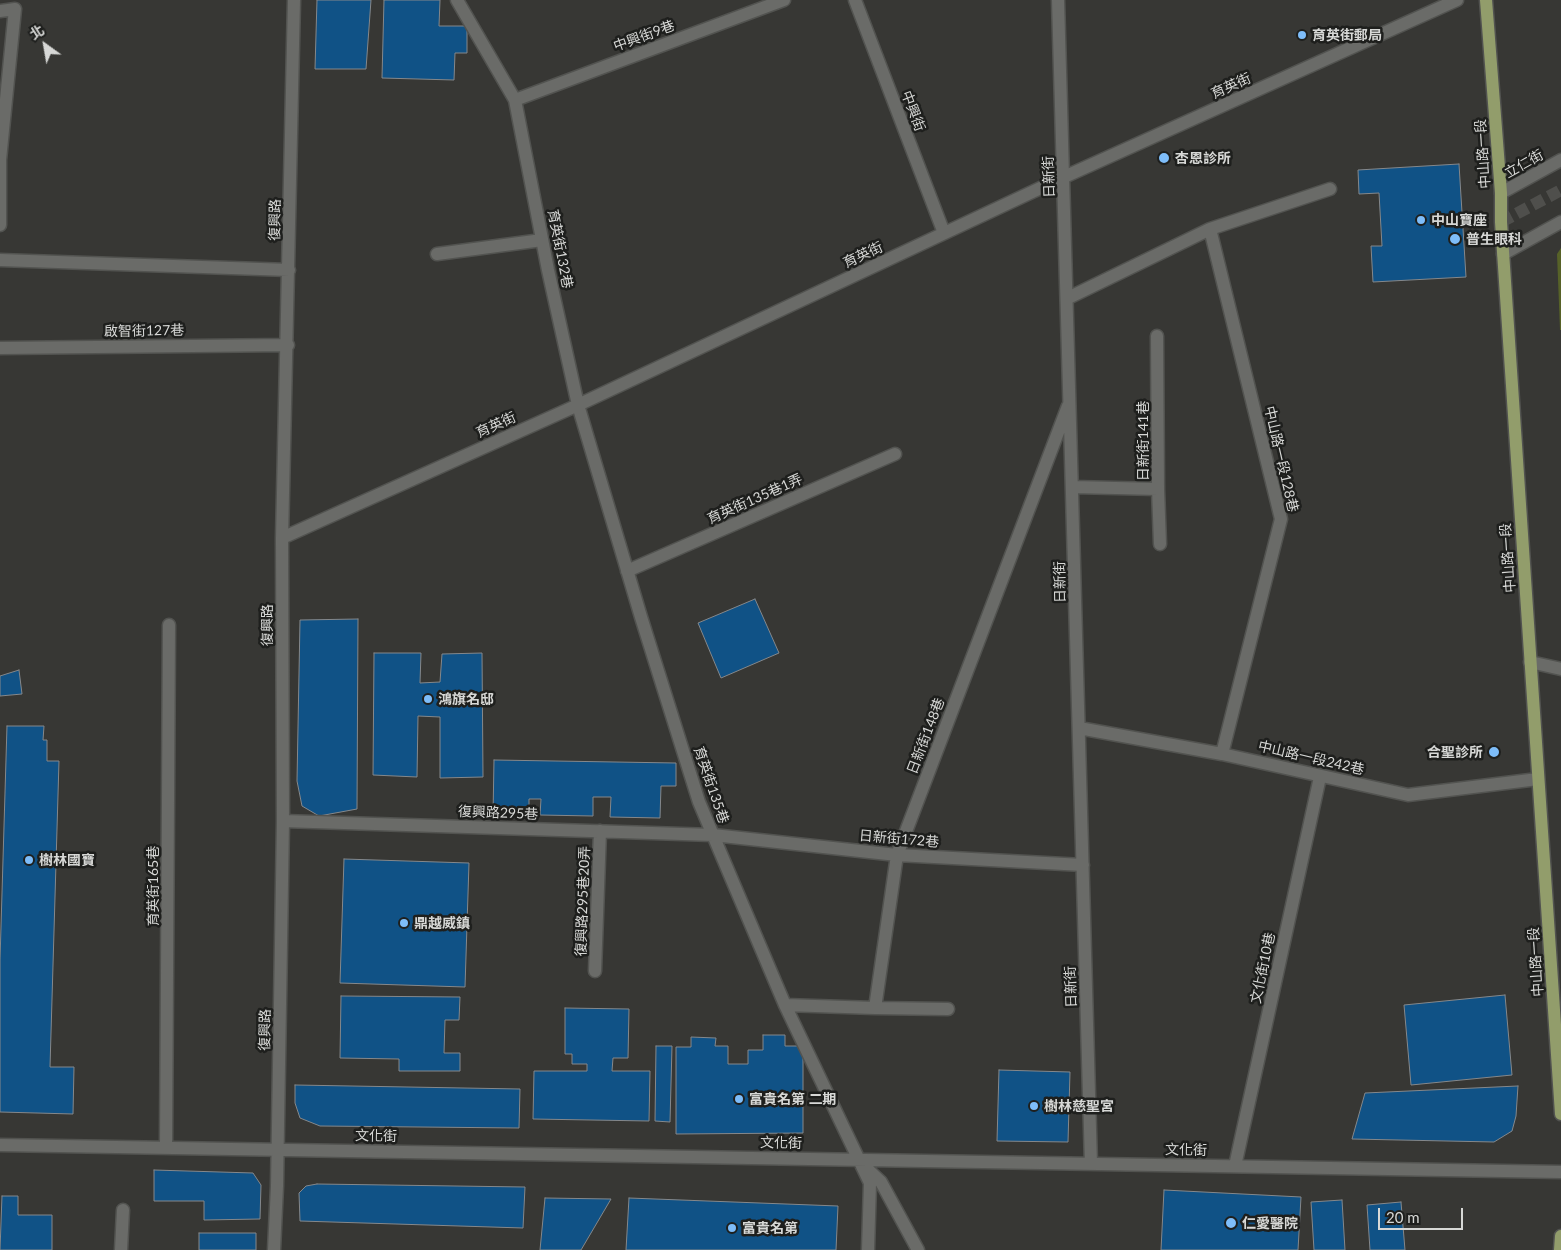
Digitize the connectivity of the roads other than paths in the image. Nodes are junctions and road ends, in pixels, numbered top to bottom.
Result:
1 (294, 0) edge
2 (457, 0) edge
3 (784, 0) edge
4 (855, 0) edge
5 (1058, 0) edge
6 (1457, 0) edge
7 (1486, 0) edge
8 (0, 10) edge
9 (515, 100) junction
10 (0, 160) edge
11 (1561, 160) edge
12 (1064, 177) junction
13 (1330, 189) dead end
14 (1501, 193) junction
15 (1561, 222) edge
16 (0, 225) edge
17 (1210, 229) junction
18 (944, 233) junction
19 (542, 240) junction
20 (437, 254) dead end
21 (1503, 254) junction
22 (0, 260) edge
23 (289, 270) junction
24 (1068, 298) junction
25 (1157, 336) dead end
26 (288, 345) junction
27 (0, 348) edge
28 (1070, 400) junction
29 (578, 405) junction
30 (895, 454) dead end
31 (1073, 487) junction
32 (1158, 490) junction
33 (282, 538) junction
34 (1160, 544) dead end
35 (627, 571) junction
36 (169, 625) dead end
37 (1530, 662) junction
38 (1561, 669) edge
39 (1079, 728) junction
40 (1222, 754) junction
41 (1320, 777) junction
42 (1538, 779) junction
43 (283, 820) junction
44 (600, 831) junction
45 (713, 835) junction
46 (897, 855) junction
47 (1083, 865) junction
48 (595, 971) dead end
49 (785, 1005) junction
50 (875, 1008) junction
51 (948, 1009) dead end
52 (1561, 1114) edge
53 (0, 1145) edge
54 (166, 1148) junction
55 (278, 1149) junction
56 (858, 1160) junction
57 (1091, 1164) junction
58 (1235, 1166) junction
59 (1561, 1172) edge
60 (123, 1210) dead end
61 (1561, 1236) edge
62 (121, 1250) edge
63 (274, 1250) edge
64 (868, 1250) edge
65 (918, 1250) edge
66 (1560, 1250) edge

1 - 23 street, 復興路
2 - 9 street, 育英街132巷
3 - 9 street, 中興街9巷
4 - 18 street, 中興街
5 - 12 street, 日新街
6 - 12 street, 育英街
7 - 14 main road, 中山路一段
8 - 10 street
9 - 19 street, 育英街132巷
10 - 16 street
11 - 14 street, 立仁街
12 - 18 street, 育英街
12 - 24 street, 日新街
13 - 17 street
14 - 21 main road, 中山路一段
15 - 21 street
17 - 24 street
17 - 40 street, 中山路一段128巷
18 - 29 street, 育英街
19 - 20 street
19 - 29 street, 育英街132巷
21 - 37 main road, 中山路一段
22 - 23 street
23 - 26 street, 復興路
24 - 28 street, 日新街
25 - 32 street, 日新街141巷
26 - 27 street, 啟智街127巷
26 - 33 street, 復興路
28 - 31 street, 日新街
28 - 46 street, 日新街148巷
29 - 33 street, 育英街
29 - 35 street, 育英街135巷
30 - 35 street, 育英街135巷1弄
31 - 32 street, 日新街141巷
31 - 39 street, 日新街
32 - 34 street
33 - 43 street, 復興路
35 - 45 street, 育英街135巷
36 - 54 street, 育英街165巷
37 - 38 street
37 - 42 main road, 中山路一段
39 - 40 street, 中山路一段242巷
39 - 47 street, 日新街
40 - 41 street, 中山路一段242巷
41 - 42 street, 中山路一段242巷
41 - 58 street, 文化街10巷
42 - 52 main road, 中山路一段
43 - 44 street, 復興路295巷
43 - 55 street, 復興路
44 - 45 street, 復興路295巷
44 - 48 street, 復興路295巷20弄
45 - 46 street, 日新街172巷
45 - 49 street, 育英街135巷
46 - 47 street, 日新街172巷
46 - 50 street, 日新街148巷
47 - 57 street, 日新街
49 - 50 street
49 - 56 street, 育英街135巷
50 - 51 street
53 - 54 street, 文化街
54 - 55 street, 文化街
55 - 56 street, 文化街
55 - 63 street, 復興路
56 - 57 street, 文化街
56 - 64 street, 育英街135巷
56 - 65 street
57 - 58 street, 文化街
58 - 59 street, 文化街
60 - 62 street
61 - 66 main road

